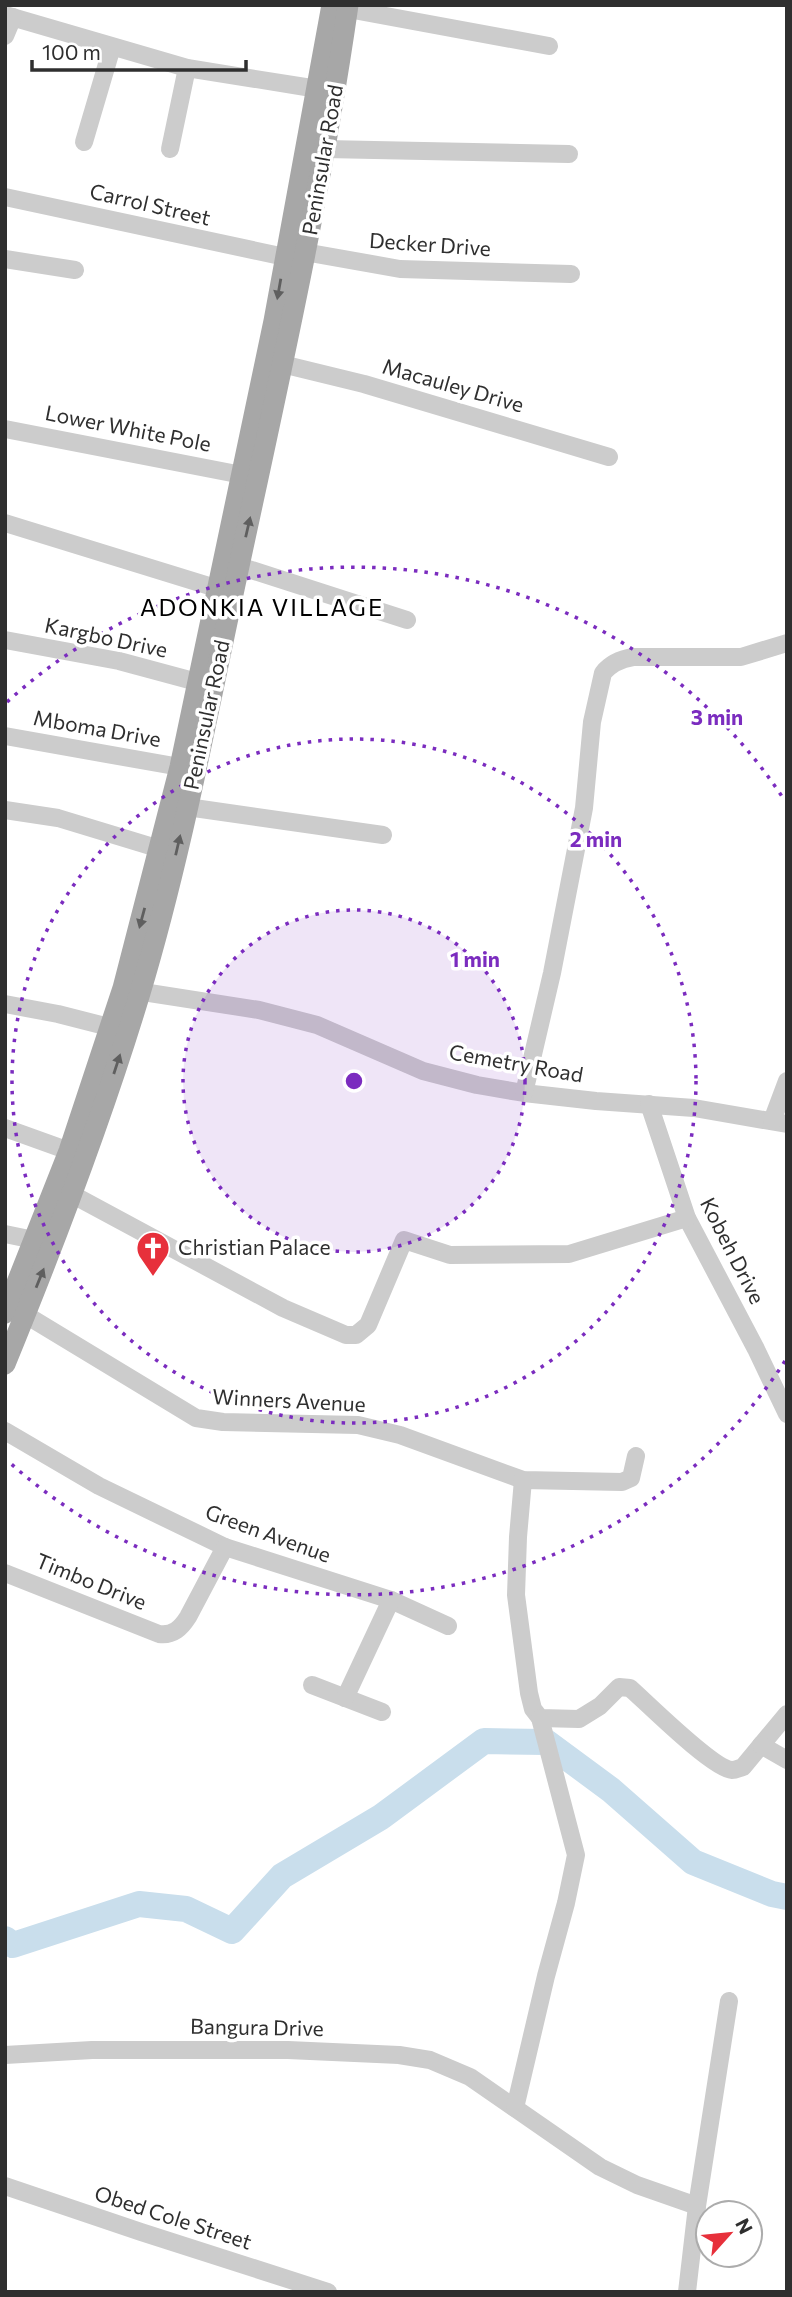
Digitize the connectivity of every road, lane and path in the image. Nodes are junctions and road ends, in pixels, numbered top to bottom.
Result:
1 (343, 7) edge
2 (9, 16) edge
3 (5, 36) edge
4 (549, 46) dead end
5 (112, 47) junction
6 (187, 68) junction
7 (318, 89) junction
8 (84, 142) dead end
9 (170, 149) dead end
10 (325, 149) junction
11 (569, 154) dead end
12 (5, 197) edge
13 (293, 253) junction
14 (5, 259) edge
15 (75, 270) dead end
16 (571, 274) dead end
17 (282, 364) junction
18 (5, 429) edge
19 (609, 457) dead end
20 (242, 475) junction
21 (5, 523) edge
22 (239, 566) junction
23 (219, 589) junction
24 (407, 620) dead end
25 (5, 640) edge
26 (787, 643) edge
27 (197, 682) junction
28 (5, 736) edge
29 (180, 767) junction
30 (187, 807) junction
31 (5, 810) edge
32 (383, 835) dead end
33 (160, 849) junction
34 (132, 990) junction
35 (5, 1004) edge
36 (109, 1027) junction
37 (787, 1082) edge
38 (524, 1093) junction
39 (649, 1104) junction
40 (780, 1123) edge
41 (5, 1128) edge
42 (69, 1151) junction
43 (65, 1190) junction
44 (687, 1218) junction
45 (5, 1234) edge
46 (34, 1240) junction
47 (13, 1311) edge
48 (5, 1364) edge
49 (787, 1414) edge
50 (5, 1431) edge
51 (636, 1456) dead end
52 (523, 1480) junction
53 (225, 1547) junction
54 (5, 1573) edge
55 (391, 1600) junction
56 (448, 1626) dead end
57 (312, 1685) dead end
58 (345, 1698) junction
59 (382, 1712) dead end
60 (787, 1714) edge
61 (541, 1724) junction
62 (761, 1745) junction
63 (787, 1760) edge
64 (729, 2001) dead end
65 (5, 2055) edge
66 (515, 2108) junction
67 (5, 2186) edge
68 (698, 2199) edge
69 (694, 2205) edge
70 (694, 2232) edge
71 (328, 2292) edge
72 (687, 2292) edge

1 - 4 street
1 - 7 main road, Peninsular Road
1 - 10 main road, Peninsular Road
2 - 3 street
2 - 5 street
5 - 6 street
5 - 8 street
6 - 7 street
6 - 9 street
7 - 13 main road, Peninsular Road
10 - 11 street
10 - 13 main road, Peninsular Road
12 - 13 street, Carrol Street
13 - 16 street, Decker Drive
13 - 17 main road, Peninsular Road
13 -> 20 main road, Peninsular Road
14 - 15 street
17 - 19 street, Macauley Drive
22 -> 17 main road, Peninsular Road
18 - 20 street, Lower White Pole
20 - 23 main road, Peninsular Road
21 - 23 street
22 - 24 street
22 - 30 main road, Peninsular Road
23 - 27 main road, Peninsular Road
25 - 27 street, Kargbo Drive
26 - 38 street
27 - 29 main road, Peninsular Road
28 - 29 street, Mboma Drive
29 - 33 main road, Peninsular Road
30 - 32 street
34 -> 30 main road, Peninsular Road
31 - 33 street
33 -> 34 main road, Peninsular Road
34 - 36 main road, Peninsular Road
34 - 38 street, Cemetry Road
43 -> 34 main road, Peninsular Road
35 - 36 street
36 - 42 main road, Peninsular Road
37 - 40 street
38 - 39 street, Cemetry Road
39 - 40 street, Cemetry Road
39 - 44 street, Kobeh Drive
41 - 42 street
42 - 43 main road, Peninsular Road
43 - 44 street
43 - 46 main road, Peninsular Road
47 -> 43 main road, Peninsular Road
44 - 49 street, Kobeh Drive
45 - 46 street
46 - 47 main road, Peninsular Road
47 - 48 main road, Peninsular Road
47 - 52 street, Winners Avenue
50 - 53 street, Green Avenue
51 - 52 street, Winners Avenue
52 - 61 street
53 - 54 street, Timbo Drive
53 - 55 street, Green Avenue
55 - 56 street, Green Avenue
55 - 58 street
57 - 58 street
58 - 59 street
60 - 62 street
61 - 62 street
61 - 66 street
62 - 63 street
64 - 68 street
65 - 66 street, Bangura Drive
66 - 69 street, Bangura Drive
67 - 71 street, Obed Cole Street
70 - 72 street

